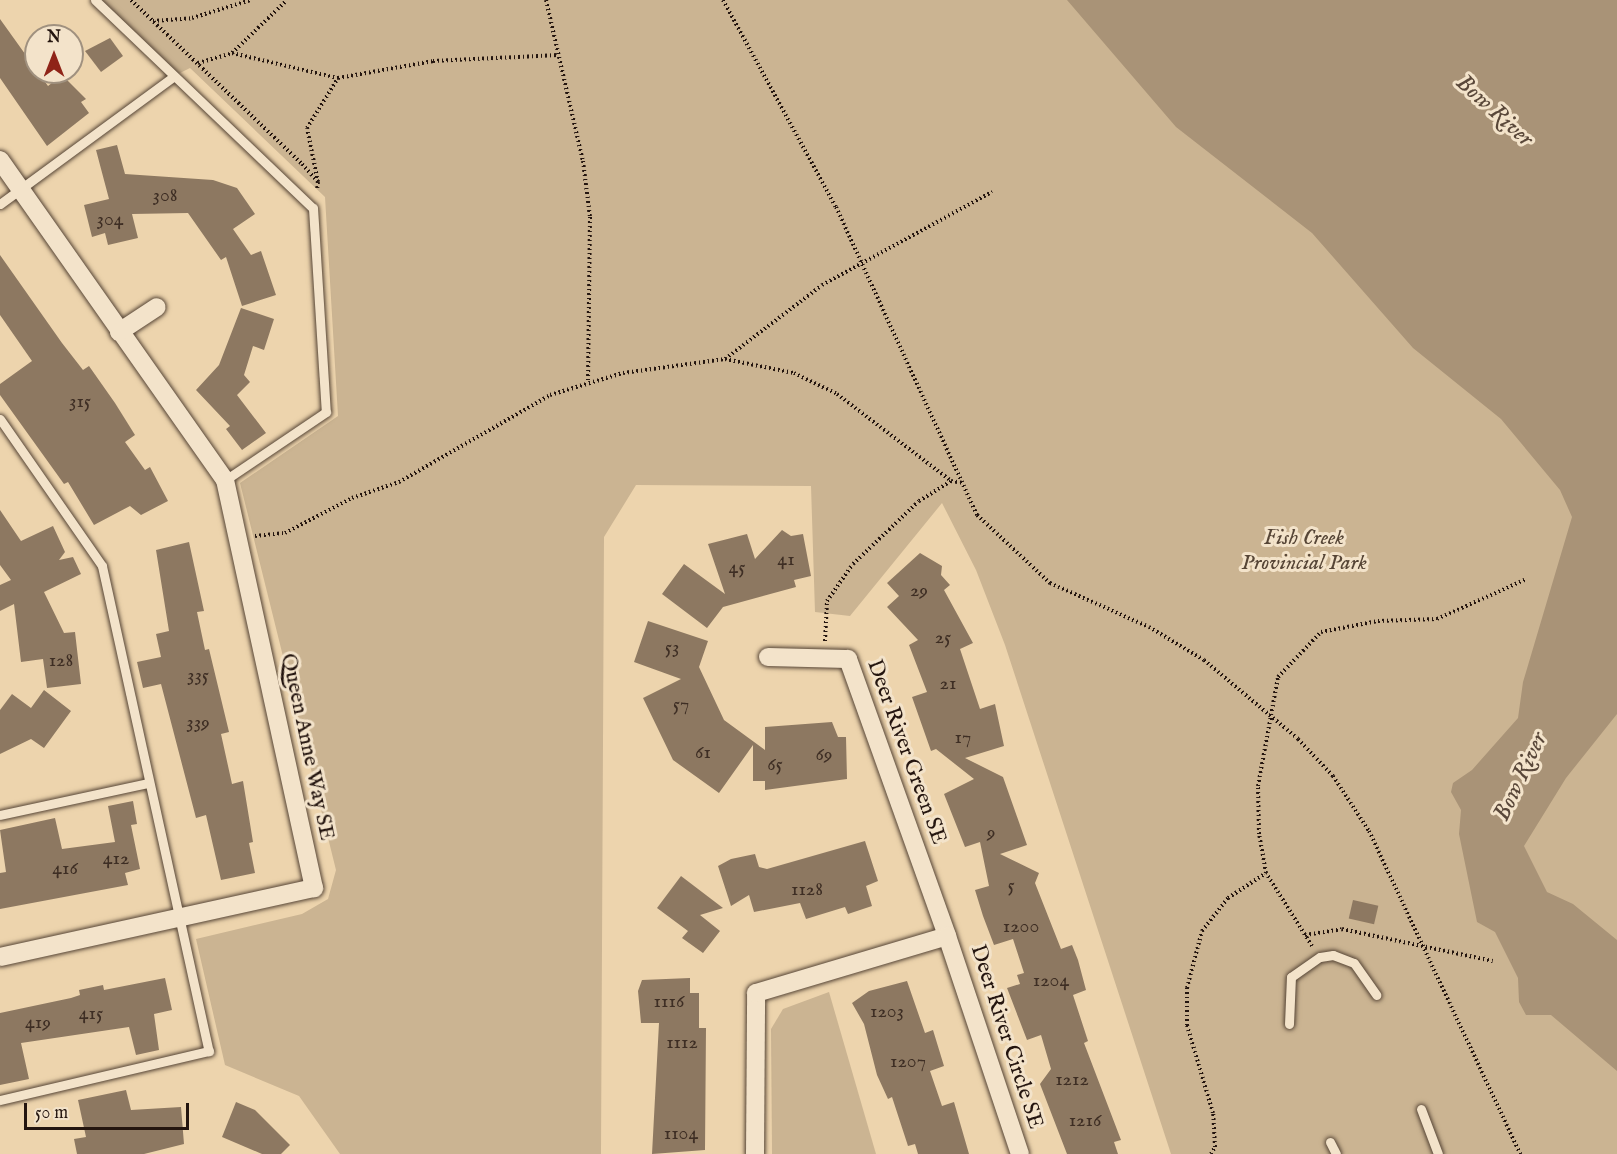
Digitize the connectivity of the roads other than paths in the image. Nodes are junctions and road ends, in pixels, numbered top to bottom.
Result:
1 (95, 0) edge
2 (174, 76) junction
3 (0, 160) edge
4 (21, 189) junction
5 (0, 204) edge
6 (157, 307) dead end
7 (119, 332) junction
8 (0, 419) edge
9 (225, 480) junction
10 (768, 657) dead end
11 (148, 783) junction
12 (0, 815) edge
13 (179, 919) junction
14 (947, 936) junction
15 (0, 957) edge
16 (1376, 994) dead end
17 (1289, 1024) dead end
18 (0, 1100) edge
19 (1421, 1108) dead end
20 (1330, 1142) dead end
21 (755, 1154) edge
22 (1020, 1154) edge
23 (1336, 1154) edge
24 (1438, 1154) edge

1 - 2 lane
2 - 4 lane
2 - 9 lane
3 - 4 street, Queen Anne Way SE
4 - 5 lane
4 - 7 street, Queen Anne Way SE
6 - 7 street
7 - 9 street, Queen Anne Way SE
8 - 11 lane
9 - 13 street, Queen Anne Way SE
10 - 14 street, Deer River Green SE
11 - 12 lane
11 - 13 lane
13 - 15 street, Queen Anne Way SE
13 - 18 lane
14 - 21 street, Deer River Circle SE
14 - 22 street, Deer River Circle SE
16 - 17 lane
19 - 24 lane
20 - 23 lane

